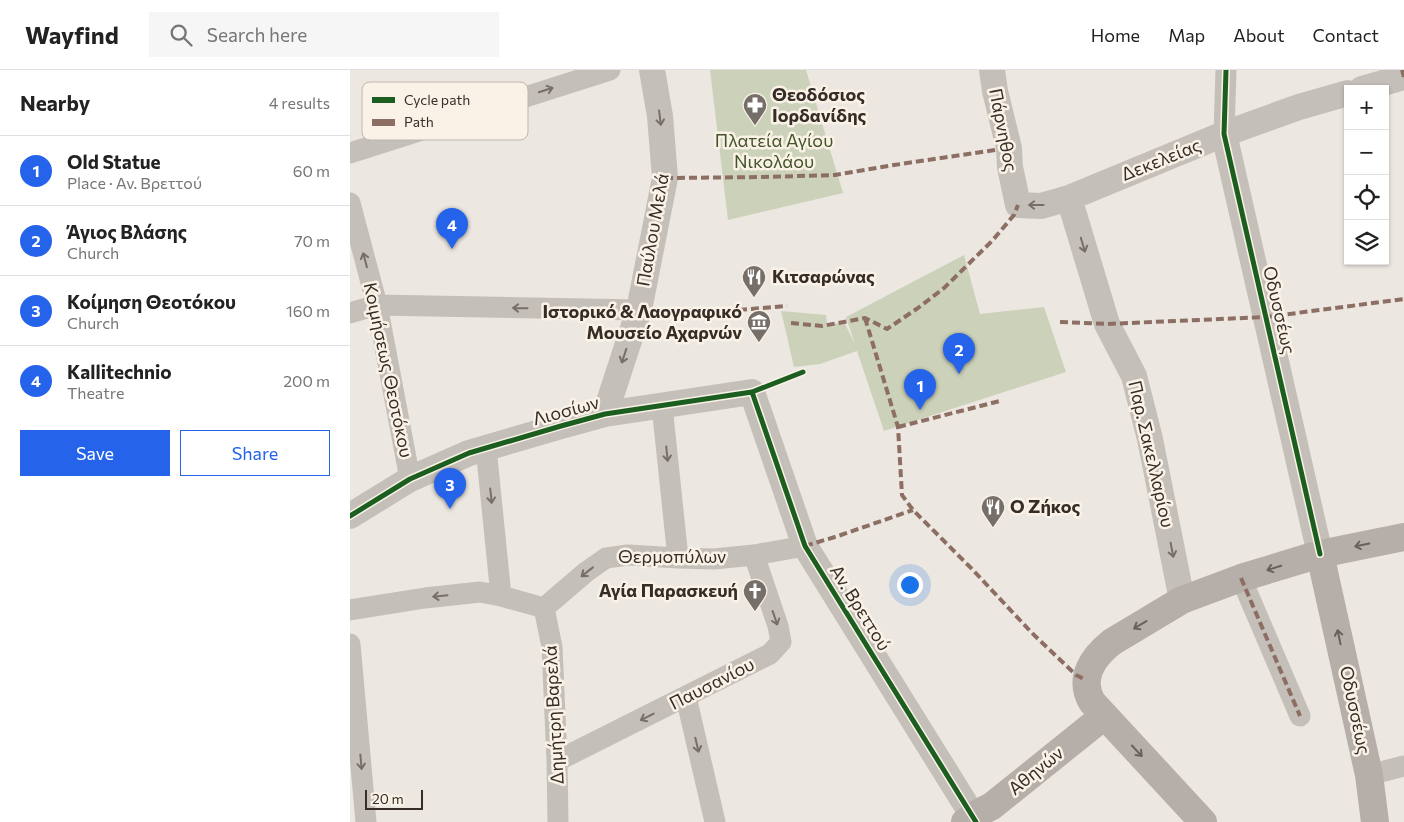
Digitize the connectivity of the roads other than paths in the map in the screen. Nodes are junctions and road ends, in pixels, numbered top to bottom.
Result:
1 (610, 70) edge
2 (652, 70) edge
3 (992, 70) edge
4 (1226, 70) edge
5 (1402, 70) edge
6 (1404, 77) edge
7 (1376, 85) edge
8 (1344, 94) edge
9 (528, 96) edge
10 (1224, 134) junction
11 (391, 140) edge
12 (350, 153) edge
13 (1014, 189) joint
14 (1069, 198) junction
15 (350, 203) edge
16 (376, 305) junction
17 (639, 310) junction
18 (350, 313) edge
19 (752, 392) joint
20 (662, 406) junction
21 (605, 414) junction
22 (486, 448) junction
23 (410, 479) junction
24 (350, 516) edge
25 (1404, 537) edge
26 (805, 546) junction
27 (1320, 554) junction
28 (754, 555) junction
29 (678, 558) junction
30 (1241, 578) junction
31 (502, 596) junction
32 (1182, 600) junction
33 (544, 608) junction
34 (350, 610) edge
35 (350, 644) edge
36 (686, 697) junction
37 (1104, 716) junction
38 (1300, 716) dead end
39 (558, 761) junction
40 (1404, 766) edge
41 (1369, 775) junction
42 (971, 820) edge
43 (366, 822) edge
44 (558, 822) edge
45 (715, 822) edge
46 (1202, 822) edge
47 (1375, 822) edge

9 -> 1 street
2 -> 17 street, Παύλου Μελά
3 - 13 street, Πάρνηθος
4 - 10 street, Οδυσσέως
5 - 6 street
6 - 7 street
8 - 10 street, Δεκελείας
10 - 14 street, Δεκελείας
10 - 27 street, Οδυσσέως
12 -> 11 street
14 -> 13 street, Δεκελείας
14 -> 32 street, Παρ. Σακελλαρίου
16 -> 15 street, Κοιμήσεως Θεοτόκου
17 -> 16 street
16 - 18 street
16 - 23 street, Κοιμήσεως Θεοτόκου
17 -> 21 street, Παύλου Μελά
19 - 20 street, Λιοσίων
19 - 26 street, Αν. Βρεττού
20 - 21 street, Λιοσίων
20 -> 29 street
21 - 22 street, Λιοσίων
22 - 23 street, Λιοσίων
22 -> 31 street
23 - 24 street, Λιοσίων
25 -> 27 main road
26 - 28 street, Θερμοπύλων
26 - 42 street, Αν. Βρεττού
27 -> 30 main road
41 -> 27 main road, Οδυσσέως
28 - 29 street, Θερμοπύλων
28 -> 36 street, Παυσανίου
29 -> 33 street, Θερμοπύλων
30 - 32 main road
30 - 38 street
31 - 33 street
31 -> 34 street
32 -> 37 main road
33 - 39 street, Δημήτρη Βαρελά
35 -> 43 street
36 -> 39 street, Παυσανίου
36 -> 45 street
37 - 42 main road, Αθηνών
37 -> 46 main road
39 - 44 street, Δημήτρη Βαρελά
40 - 41 street
41 - 47 main road, Οδυσσέως

